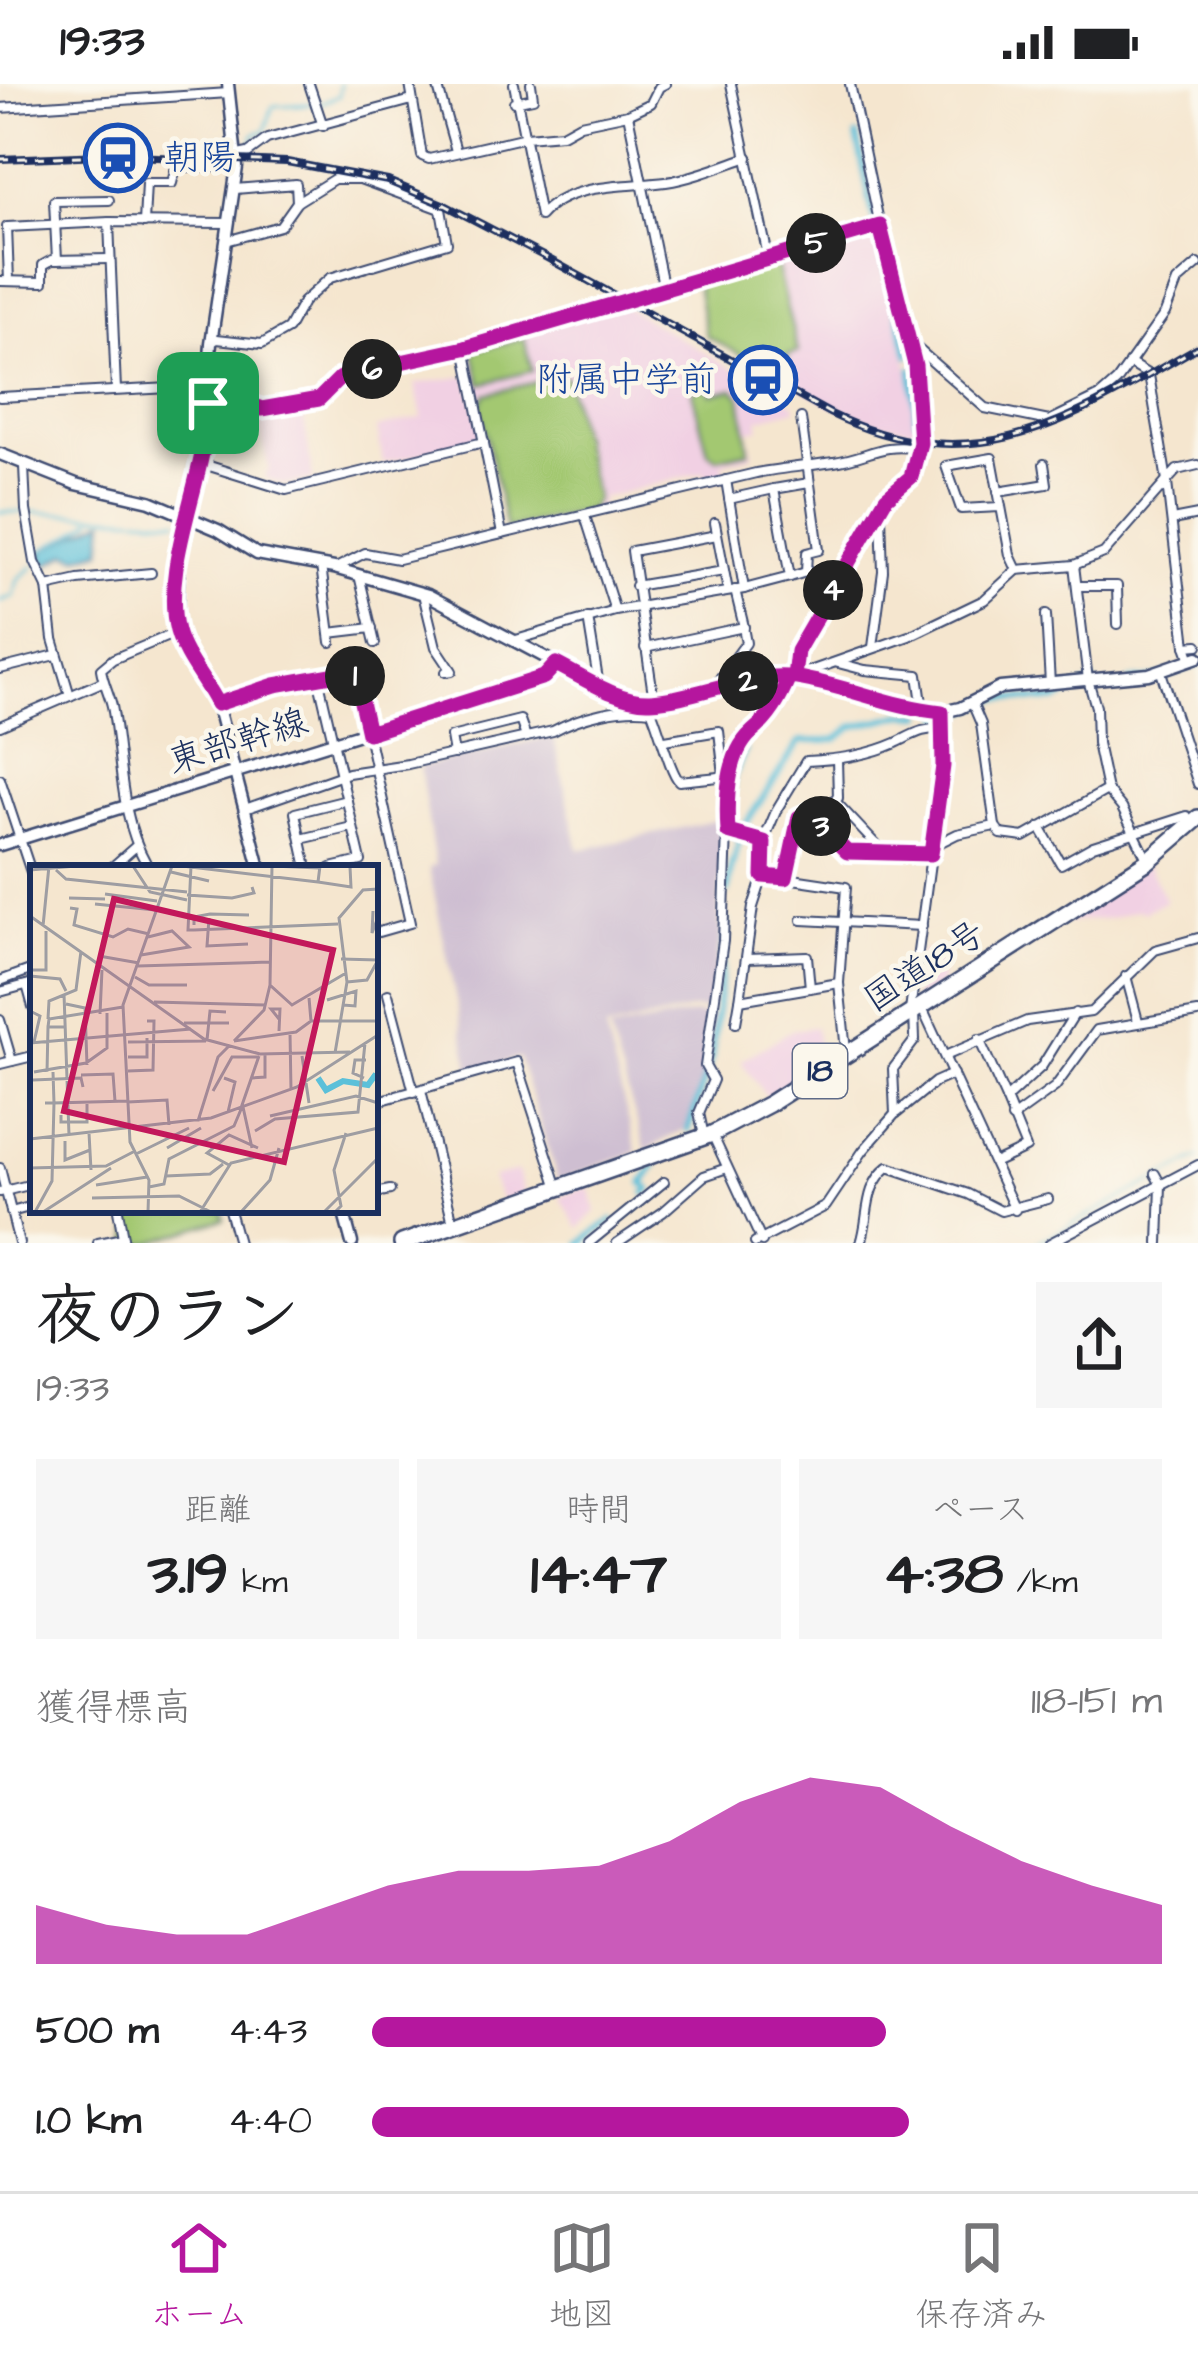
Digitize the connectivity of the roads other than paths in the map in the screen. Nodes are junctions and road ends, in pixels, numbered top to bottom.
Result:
1 (309, 84) edge
2 (410, 84) edge
3 (437, 84) edge
4 (514, 84) edge
5 (530, 84) edge
6 (665, 84) edge
7 (731, 84) edge
8 (850, 84) edge
9 (228, 89) edge
10 (412, 100) junction
11 (514, 101) junction
12 (0, 107) edge
13 (628, 114) junction
14 (323, 126) junction
15 (526, 137) junction
16 (456, 151) junction
17 (748, 157) junction
18 (237, 161) junction
19 (641, 181) junction
20 (235, 189) junction
21 (110, 200) dead end
22 (297, 202) junction
23 (109, 222) junction
24 (144, 223) junction
25 (228, 223) junction
26 (55, 225) junction
27 (880, 226) junction
28 (226, 241) junction
29 (768, 256) junction
30 (109, 259) junction
31 (57, 260) junction
32 (1198, 264) edge
33 (5, 281) edge
34 (664, 290) junction
35 (910, 342) junction
36 (211, 343) junction
37 (465, 348) junction
38 (1130, 363) junction
39 (208, 386) junction
40 (116, 390) junction
41 (0, 397) edge
42 (208, 403) junction
43 (801, 418) dead end
44 (484, 442) junction
45 (919, 449) junction
46 (0, 454) edge
47 (810, 462) junction
48 (203, 464) junction
49 (1044, 464) dead end
50 (1198, 465) edge
51 (24, 466) junction
52 (726, 480) junction
53 (1167, 481) junction
54 (809, 483) junction
55 (774, 489) junction
56 (998, 492) junction
57 (730, 499) junction
58 (1000, 507) junction
59 (880, 513) junction
60 (585, 515) junction
61 (1198, 515) edge
62 (188, 517) junction
63 (1172, 520) junction
64 (715, 523) dead end
65 (502, 534) junction
66 (717, 535) junction
67 (1074, 565) junction
68 (328, 567) junction
69 (1017, 570) junction
70 (724, 571) junction
71 (151, 573) dead end
72 (359, 575) junction
73 (790, 577) junction
74 (635, 586) junction
75 (1077, 586) junction
76 (47, 587) junction
77 (736, 590) junction
78 (423, 594) junction
79 (638, 607) junction
80 (615, 611) junction
81 (1046, 615) dead end
82 (588, 618) junction
83 (1118, 624) dead end
84 (743, 627) junction
85 (372, 628) junction
86 (178, 632) junction
87 (515, 640) junction
88 (375, 643) dead end
89 (1198, 645) edge
90 (1186, 646) junction
91 (873, 647) junction
92 (646, 648) junction
93 (57, 654) junction
94 (1194, 659) edge
95 (837, 662) junction
96 (556, 664) junction
97 (0, 669) edge
98 (446, 672) dead end
99 (1163, 676) junction
100 (318, 677) junction
101 (791, 678) junction
102 (1088, 681) junction
103 (102, 682) junction
104 (1051, 684) junction
105 (599, 686) junction
106 (721, 686) junction
107 (70, 696) junction
108 (217, 704) junction
109 (651, 704) junction
110 (974, 707) junction
111 (923, 710) junction
112 (943, 719) junction
113 (0, 726) edge
114 (368, 733) junction
115 (526, 737) junction
116 (665, 740) junction
117 (334, 743) junction
118 (454, 754) junction
119 (837, 759) junction
120 (377, 769) junction
121 (235, 774) junction
122 (342, 775) junction
123 (726, 776) junction
124 (0, 779) edge
125 (1198, 784) edge
126 (1107, 790) junction
127 (347, 800) junction
128 (835, 801) junction
129 (127, 808) junction
130 (244, 809) junction
131 (808, 813) junction
132 (1193, 817) edge
133 (994, 826) junction
134 (353, 827) junction
135 (1040, 827) junction
136 (735, 833) junction
137 (1136, 833) junction
138 (20, 839) junction
139 (301, 839) junction
140 (764, 842) junction
141 (0, 845) edge
142 (136, 845) junction
143 (931, 850) junction
144 (883, 852) junction
145 (1148, 861) junction
146 (114, 865) edge
147 (144, 865) edge
148 (259, 865) edge
149 (306, 865) edge
150 (344, 865) edge
151 (30, 869) edge
152 (763, 876) junction
153 (786, 878) junction
154 (802, 920) dead end
155 (842, 920) junction
156 (922, 926) junction
157 (378, 931) edge
158 (1198, 938) edge
159 (747, 958) junction
160 (30, 970) edge
161 (1126, 976) junction
162 (0, 981) edge
163 (839, 983) junction
164 (30, 984) edge
165 (810, 988) junction
166 (0, 992) edge
167 (388, 994) dead end
168 (740, 1000) junction
169 (915, 1010) junction
170 (1076, 1011) junction
171 (1198, 1013) edge
172 (0, 1020) edge
173 (1138, 1021) junction
174 (736, 1023) dead end
175 (933, 1031) junction
176 (979, 1039) junction
177 (915, 1040) junction
178 (846, 1054) junction
179 (945, 1056) junction
180 (30, 1057) edge
181 (12, 1061) junction
182 (0, 1064) edge
183 (953, 1074) junction
184 (418, 1091) junction
185 (1006, 1100) junction
186 (378, 1101) edge
187 (896, 1114) junction
188 (1012, 1118) junction
189 (708, 1136) junction
190 (994, 1163) junction
191 (1198, 1165) edge
192 (0, 1168) edge
193 (727, 1168) junction
194 (1158, 1180) junction
195 (664, 1182) dead end
196 (390, 1190) dead end
197 (558, 1190) junction
198 (3, 1191) edge
199 (378, 1192) edge
200 (1048, 1199) dead end
201 (30, 1207) edge
202 (1015, 1210) junction
203 (11, 1212) junction
204 (230, 1213) edge
205 (344, 1213) edge
206 (453, 1224) junction
207 (15, 1225) junction
208 (0, 1229) edge
209 (630, 1239) edge
210 (124, 1240) edge
211 (760, 1242) edge
212 (19, 1243) edge
213 (98, 1243) edge
214 (238, 1243) edge
215 (352, 1243) edge
216 (402, 1243) edge
217 (589, 1243) edge
218 (617, 1243) edge
219 (861, 1243) edge
220 (1050, 1243) edge
221 (1159, 1243) edge

1 - 14 street
2 - 10 street
3 - 16 street
4 - 11 street
5 - 11 street
6 - 13 street
7 - 17 street
8 - 27 street
9 - 12 street
9 - 18 main road
10 - 14 street
10 - 16 street
11 - 15 street
13 - 15 street
13 - 19 street
14 - 18 street
15 - 16 street
15 - 19 street
17 - 19 street
17 - 29 street
18 - 20 main road
18 - 24 street
19 - 34 street
20 - 22 street
20 - 25 main road
21 - 26 street
22 - 28 street
22 - 36 street
23 - 24 street
23 - 26 street
23 - 30 street
24 - 25 street
25 - 28 main road
26 - 31 street
26 - 33 street
27 - 29 street
27 - 35 street
28 - 36 main road
29 - 34 street
30 - 31 street
30 - 40 street
31 - 33 street
32 - 38 street
34 - 37 street
35 - 38 street
35 - 45 street
36 - 39 main road
37 - 42 street
37 - 44 street
38 - 53 street
39 - 40 street
39 - 42 main road
40 - 41 street
42 - 48 main road
43 - 47 street
44 - 48 street
44 - 65 street
45 - 47 street
45 - 59 street
46 - 51 main road
47 - 52 street
47 - 54 street
48 - 62 main road
49 - 56 street
50 - 53 street
51 - 62 main road
51 - 76 street
52 - 57 street
52 - 60 street
53 - 63 street
53 - 67 street
54 - 55 street
54 - 73 street
55 - 57 street
55 - 73 street
56 - 58 street
56 - 58 street
57 - 77 street
58 - 69 street
59 - 91 street
59 - 101 street
60 - 65 street
60 - 80 street
61 - 63 street
62 - 68 main road
62 - 86 main road
63 - 90 street
64 - 66 street
65 - 68 street
66 - 70 street
66 - 74 street
67 - 69 street
67 - 75 street
68 - 72 main road
68 - 85 street
69 - 91 street
70 - 74 street
70 - 77 street
71 - 76 street
72 - 78 main road
72 - 85 street
73 - 77 street
74 - 79 street
75 - 83 street
75 - 102 street
76 - 93 street
77 - 79 street
77 - 84 street
78 - 87 main road
78 - 98 street
79 - 80 street
79 - 92 street
80 - 82 street
81 - 104 street
82 - 87 street
82 - 105 street
84 - 92 street
84 - 106 street
85 - 88 street
86 - 103 street
86 - 108 main road
87 - 96 main road
89 - 90 street
90 - 94 street
91 - 95 street
92 - 109 street
93 - 97 street
93 - 107 street
94 - 99 main road
95 - 101 street
95 - 111 street
96 - 105 main road
96 - 114 main road, 東部幹線
99 - 102 main road
99 - 125 street
100 - 108 street
100 - 114 street
100 - 117 street
101 - 106 main road
101 - 111 main road
101 - 123 street
102 - 104 main road
102 - 126 street
103 - 107 street
103 - 129 street
104 - 110 main road
105 - 109 main road
106 - 109 main road
107 - 113 street
108 - 121 main road
109 - 115 street
109 - 116 street
110 - 112 main road
110 - 133 street
111 - 112 main road
112 - 119 street
112 - 143 street
114 - 117 main road, 東部幹線
114 - 120 street
115 - 118 street
115 - 118 street
116 - 123 street
116 - 123 street
117 - 121 main road, 東部幹線
117 - 122 street
118 - 120 street
119 - 128 street
119 - 140 street
120 - 122 street
120 - 157 street
121 - 129 main road, 東部幹線
121 - 130 main road
122 - 127 street
122 - 130 street
123 - 136 street
124 - 138 street
126 - 135 street
126 - 137 street
127 - 134 street
127 - 139 street
128 - 131 street
128 - 144 street
129 - 138 main road, 東部幹線
129 - 142 street
130 - 148 main road
131 - 144 street
131 - 153 street
132 - 137 street
132 - 145 highway, 国道18号 / 18
133 - 135 street
133 - 143 street
134 - 139 street
134 - 150 street
135 - 137 street
136 - 140 street
136 - 189 street
137 - 145 street
138 - 141 main road, 東部幹線
138 - 151 street
139 - 149 street
140 - 152 street
142 - 146 street
142 - 147 street
143 - 144 street
143 - 156 street
145 - 169 highway, 国道18号 / 18
152 - 153 street
152 - 159 street
153 - 155 street
154 - 155 street
155 - 156 street
155 - 163 street
156 - 169 street
158 - 161 street
159 - 165 street
159 - 168 street
160 - 162 street
161 - 170 street
161 - 173 street
163 - 165 street
163 - 178 street
164 - 166 street
165 - 168 street
167 - 184 street
168 - 174 street
169 - 175 street
169 - 177 street
169 - 178 highway, 国道18号 / 18
170 - 176 street
170 - 185 street
171 - 173 street
172 - 181 street
173 - 188 street
175 - 177 street
175 - 179 street
176 - 179 street
176 - 185 street
177 - 187 street
178 - 189 highway, 国道18号 / 18
179 - 183 street
180 - 181 street
181 - 182 street
183 - 187 street
183 - 190 street
184 - 186 street
184 - 197 street
184 - 206 street
185 - 188 street
187 - 211 street
188 - 190 street
189 - 193 street
189 - 197 highway, 国道18号 / 18
190 - 202 street
191 - 194 street
192 - 198 street
193 - 209 street
193 - 211 street
194 - 220 street
194 - 221 street
195 - 217 street
196 - 199 street
197 - 206 highway, 国道18号 / 18
198 - 203 street
200 - 202 street
201 - 203 street
202 - 219 street
203 - 207 street
204 - 214 street
205 - 215 main road
206 - 216 highway, 国道18号 / 18
207 - 208 street
207 - 212 street
209 - 218 street
210 - 213 street

